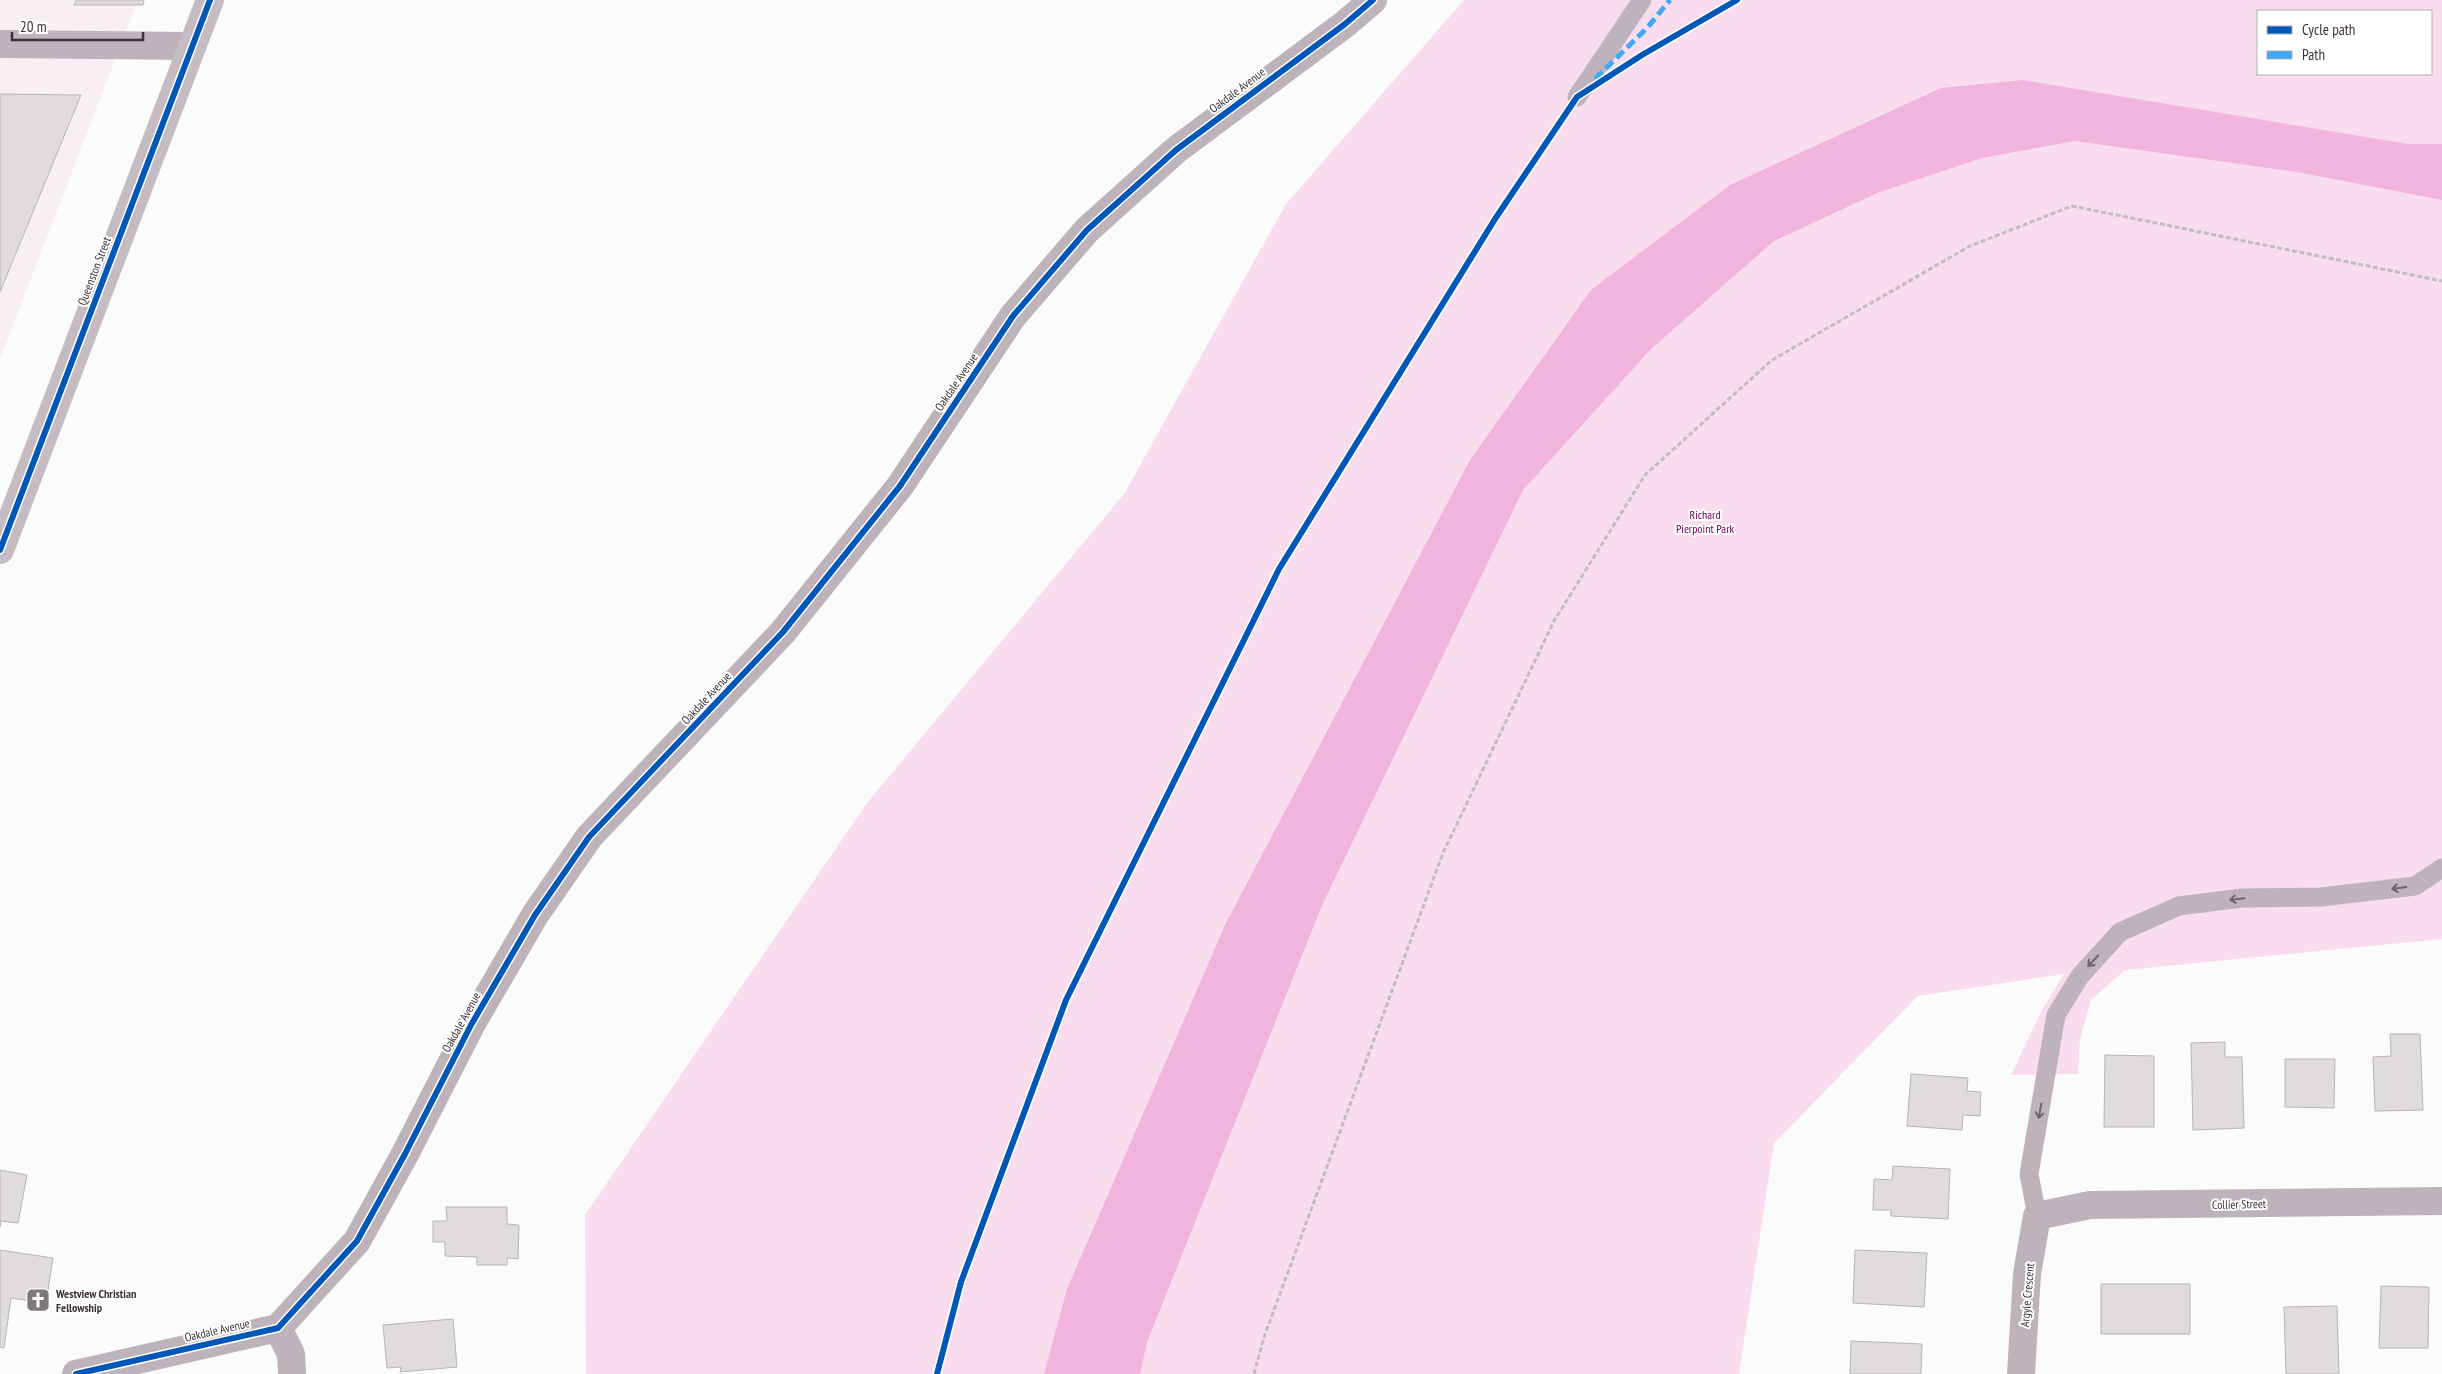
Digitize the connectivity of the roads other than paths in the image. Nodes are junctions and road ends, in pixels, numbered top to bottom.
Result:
1 (210, 0) edge
2 (1373, 0) edge
3 (1642, 0) edge
4 (0, 44) edge
5 (192, 46) junction
6 (1577, 97) road end
7 (0, 550) edge
8 (2442, 868) edge
9 (2442, 1201) edge
10 (2037, 1216) junction
11 (278, 1328) junction
12 (76, 1374) edge
13 (292, 1374) edge
14 (2021, 1374) edge

1 - 5 main road, Queenston Street
2 - 11 street, Oakdale Avenue
3 - 6 lane
4 - 5 street
5 - 7 main road, Queenston Street
8 -> 10 lane
9 - 10 street, Collier Street
10 - 14 street, Argyle Crescent
11 - 12 street, Oakdale Avenue
11 - 13 street

